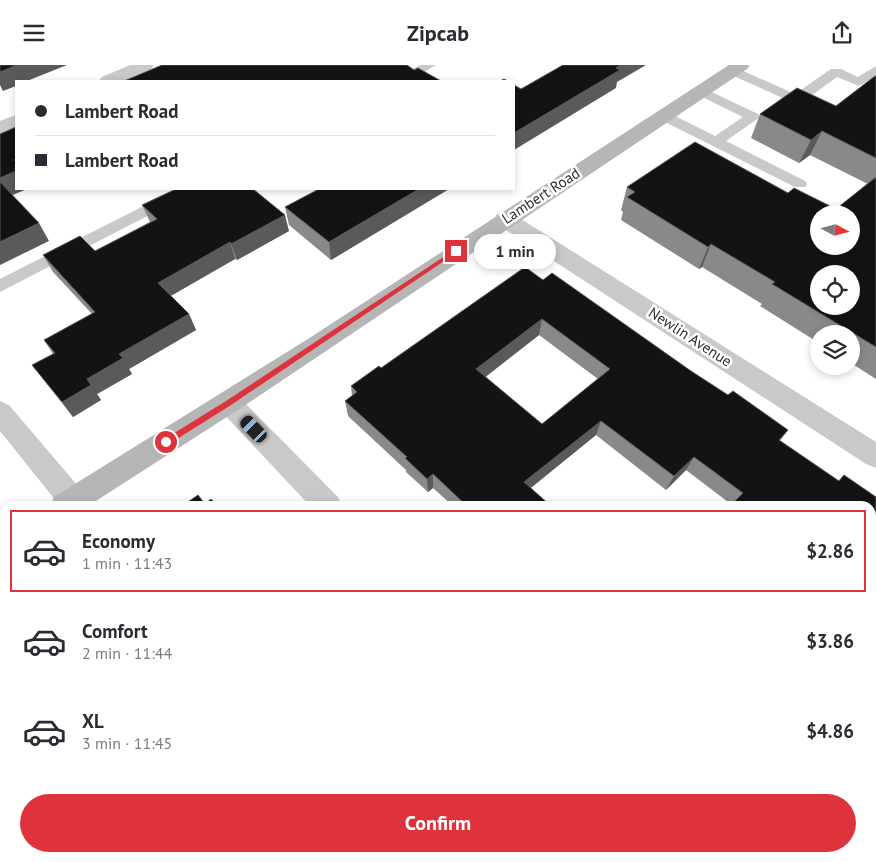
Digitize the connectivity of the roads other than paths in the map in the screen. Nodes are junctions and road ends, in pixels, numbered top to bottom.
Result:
1 (145, 65) edge
2 (430, 65) edge
3 (736, 68) edge
4 (876, 70) edge
5 (110, 80) edge
6 (400, 80) edge
7 (701, 91) junction
8 (664, 116) junction
9 (15, 121) edge
10 (0, 128) edge
11 (715, 142) junction
12 (800, 184) dead end
13 (187, 190) edge
14 (504, 219) junction
15 (0, 286) edge
16 (229, 403) junction
17 (0, 412) edge
18 (876, 456) edge
19 (67, 501) edge
20 (74, 501) edge
21 (323, 501) edge

1 - 5 street
2 - 6 lane
3 - 4 lane
3 - 7 main road, Lambert Road
7 - 8 main road, Lambert Road
7 - 11 lane
8 - 11 lane
8 - 14 main road, Lambert Road
9 - 10 street
11 - 12 lane
13 - 15 lane
14 - 16 main road, Lambert Road
14 - 18 street, Newlin Avenue
16 - 20 main road, Lambert Road
16 - 21 street
17 - 19 street

